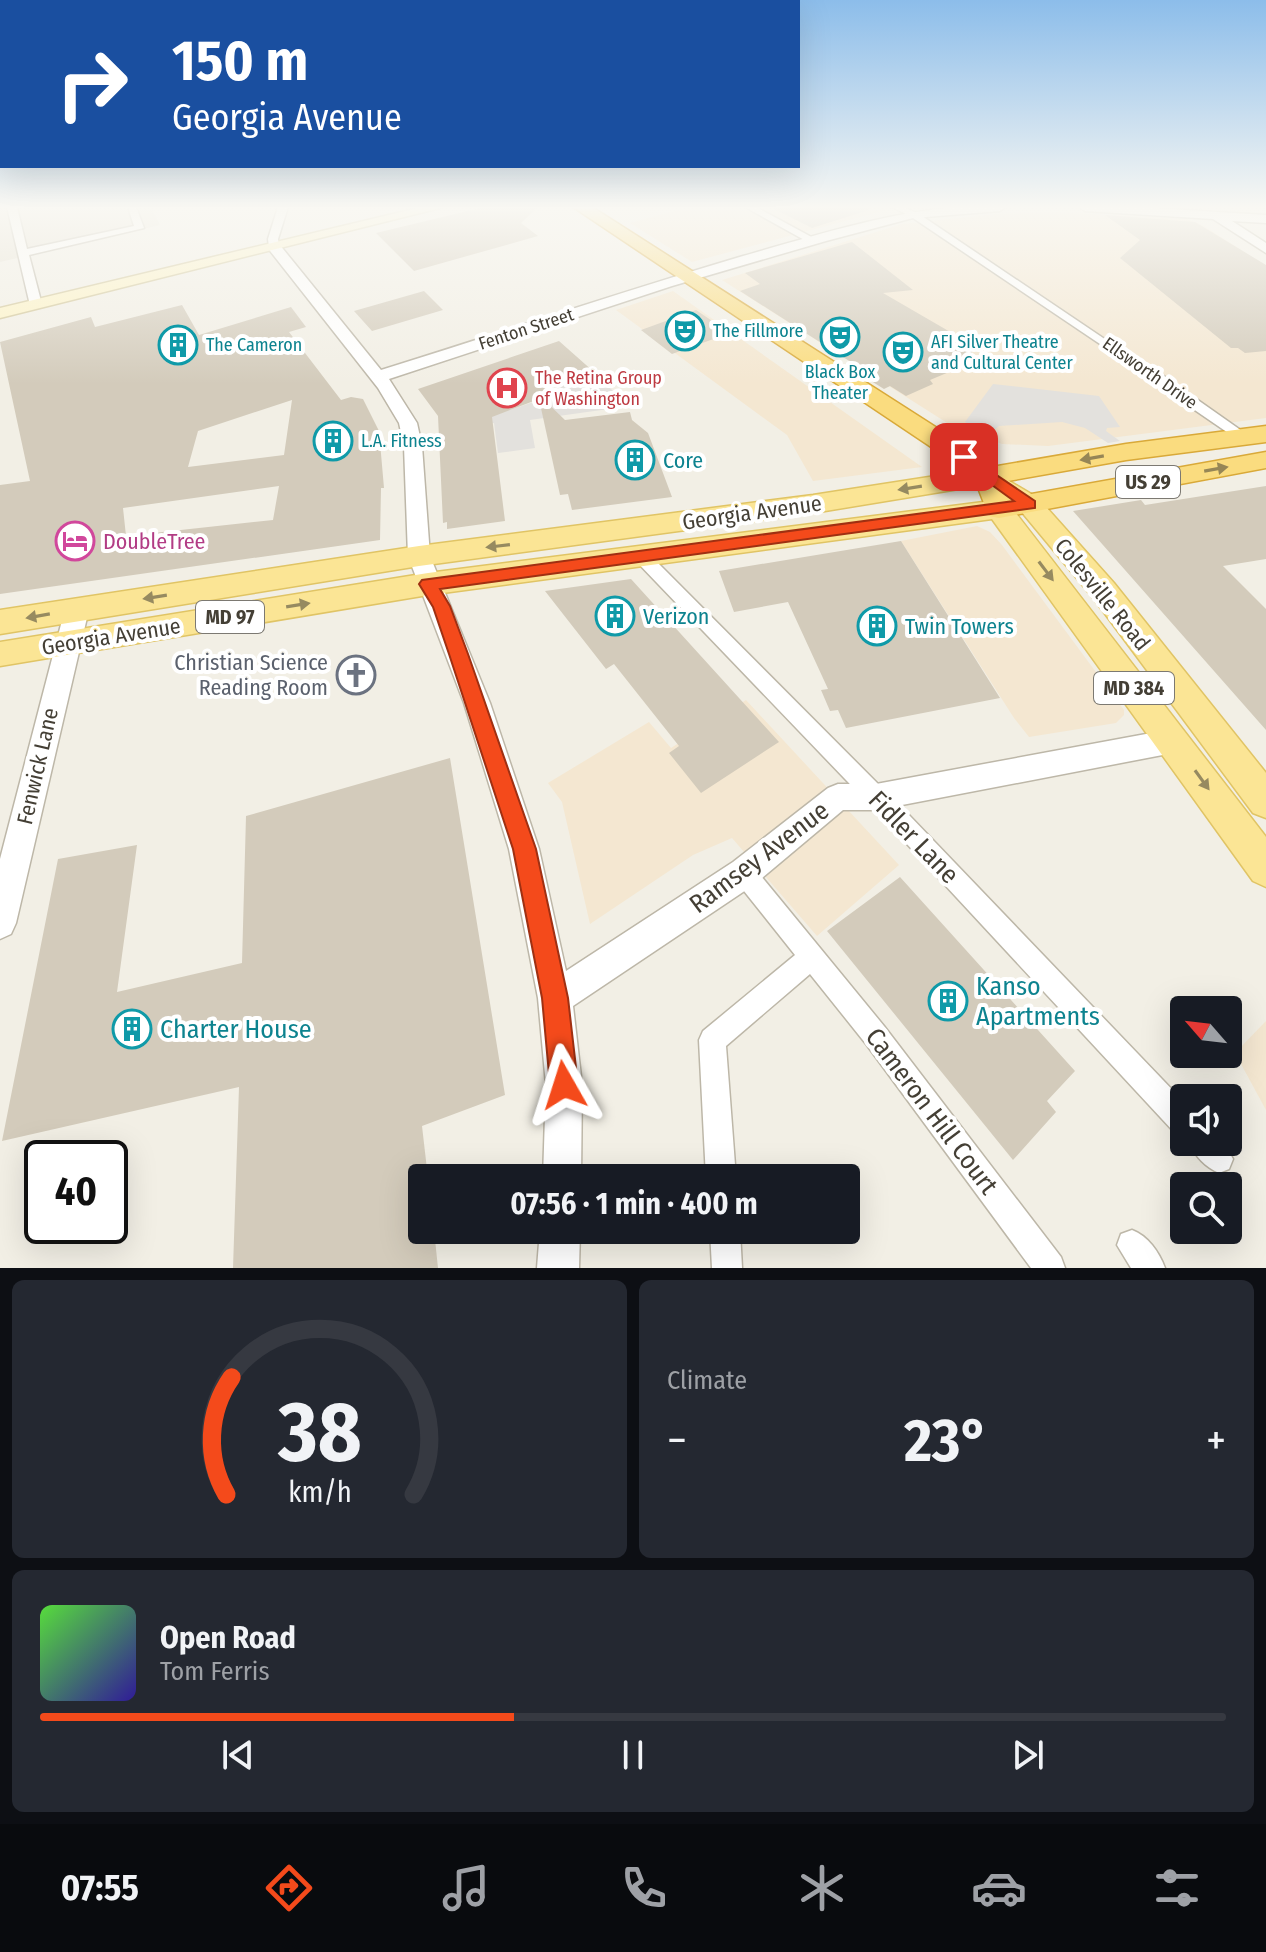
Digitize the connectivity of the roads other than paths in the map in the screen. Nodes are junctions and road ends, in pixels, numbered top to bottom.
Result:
1 (28, 266) edge
2 (195, 266) edge
3 (289, 266) edge
4 (670, 266) edge
5 (727, 266) edge
6 (991, 266) edge
7 (688, 278) junction
8 (36, 305) junction
9 (0, 314) edge
10 (1153, 375) joint
11 (378, 377) junction
12 (1254, 435) edge
13 (1266, 460) edge
14 (987, 476) junction
15 (1014, 507) junction
16 (699, 519) junction
17 (641, 556) junction
18 (564, 566) junction
19 (424, 570) junction
20 (77, 609) junction
21 (0, 622) edge
22 (68, 643) junction
23 (0, 654) edge
24 (1173, 741) junction
25 (876, 797) junction
26 (1266, 801) edge
27 (1266, 868) edge
28 (744, 873) junction
29 (0, 923) edge
30 (811, 957) junction
31 (555, 998) junction
32 (1170, 1107) edge
33 (562, 1164) edge
34 (720, 1164) edge
35 (559, 1244) edge
36 (726, 1244) edge
37 (558, 1268) edge
38 (727, 1268) edge
39 (1050, 1268) edge

1 - 8 street
2 - 8 main road
3 - 11 street
4 - 7 highway
5 - 7 street, Fenton Street
6 - 10 street, Ellsworth Drive
7 - 11 street, Fenton Street
7 - 14 highway
8 - 9 main road
10 - 12 street, Ellsworth Drive
11 - 19 street
12 -> 14 highway, Georgia Avenue / US 29
15 -> 13 highway, Georgia Avenue / US 29
14 - 15 highway, Colesville Road
14 -> 16 main road, Georgia Avenue / MD 97
15 - 17 main road, Georgia Avenue / MD 97
15 -> 24 main road, Colesville Road / MD 384
15 - 26 main road, Colesville Road / MD 384
16 - 18 main road, MD 97
16 -> 19 main road, Georgia Avenue / MD 97
17 - 18 main road, Georgia Avenue / MD 97
17 - 25 street, Fidler Lane
18 - 19 main road, Georgia Avenue / MD 97
19 -> 20 main road, Georgia Avenue / MD 97
22 -> 19 main road, Georgia Avenue / MD 97
19 - 31 street
20 -> 21 main road, Georgia Avenue / MD 97
20 - 22 street, Fenwick Lane
22 - 23 main road, Georgia Avenue / MD 97
22 - 29 street, Fenwick Lane
24 - 25 street, Ramsey Avenue
24 -> 27 main road, Colesville Road / MD 384
25 - 28 street, Ramsey Avenue
25 - 32 street, Fidler Lane
28 - 30 street, Cameron Hill Court
28 - 31 street, Ramsey Avenue
30 - 34 street
30 - 39 street, Cameron Hill Court
31 - 33 street
35 - 37 street
36 - 38 street

